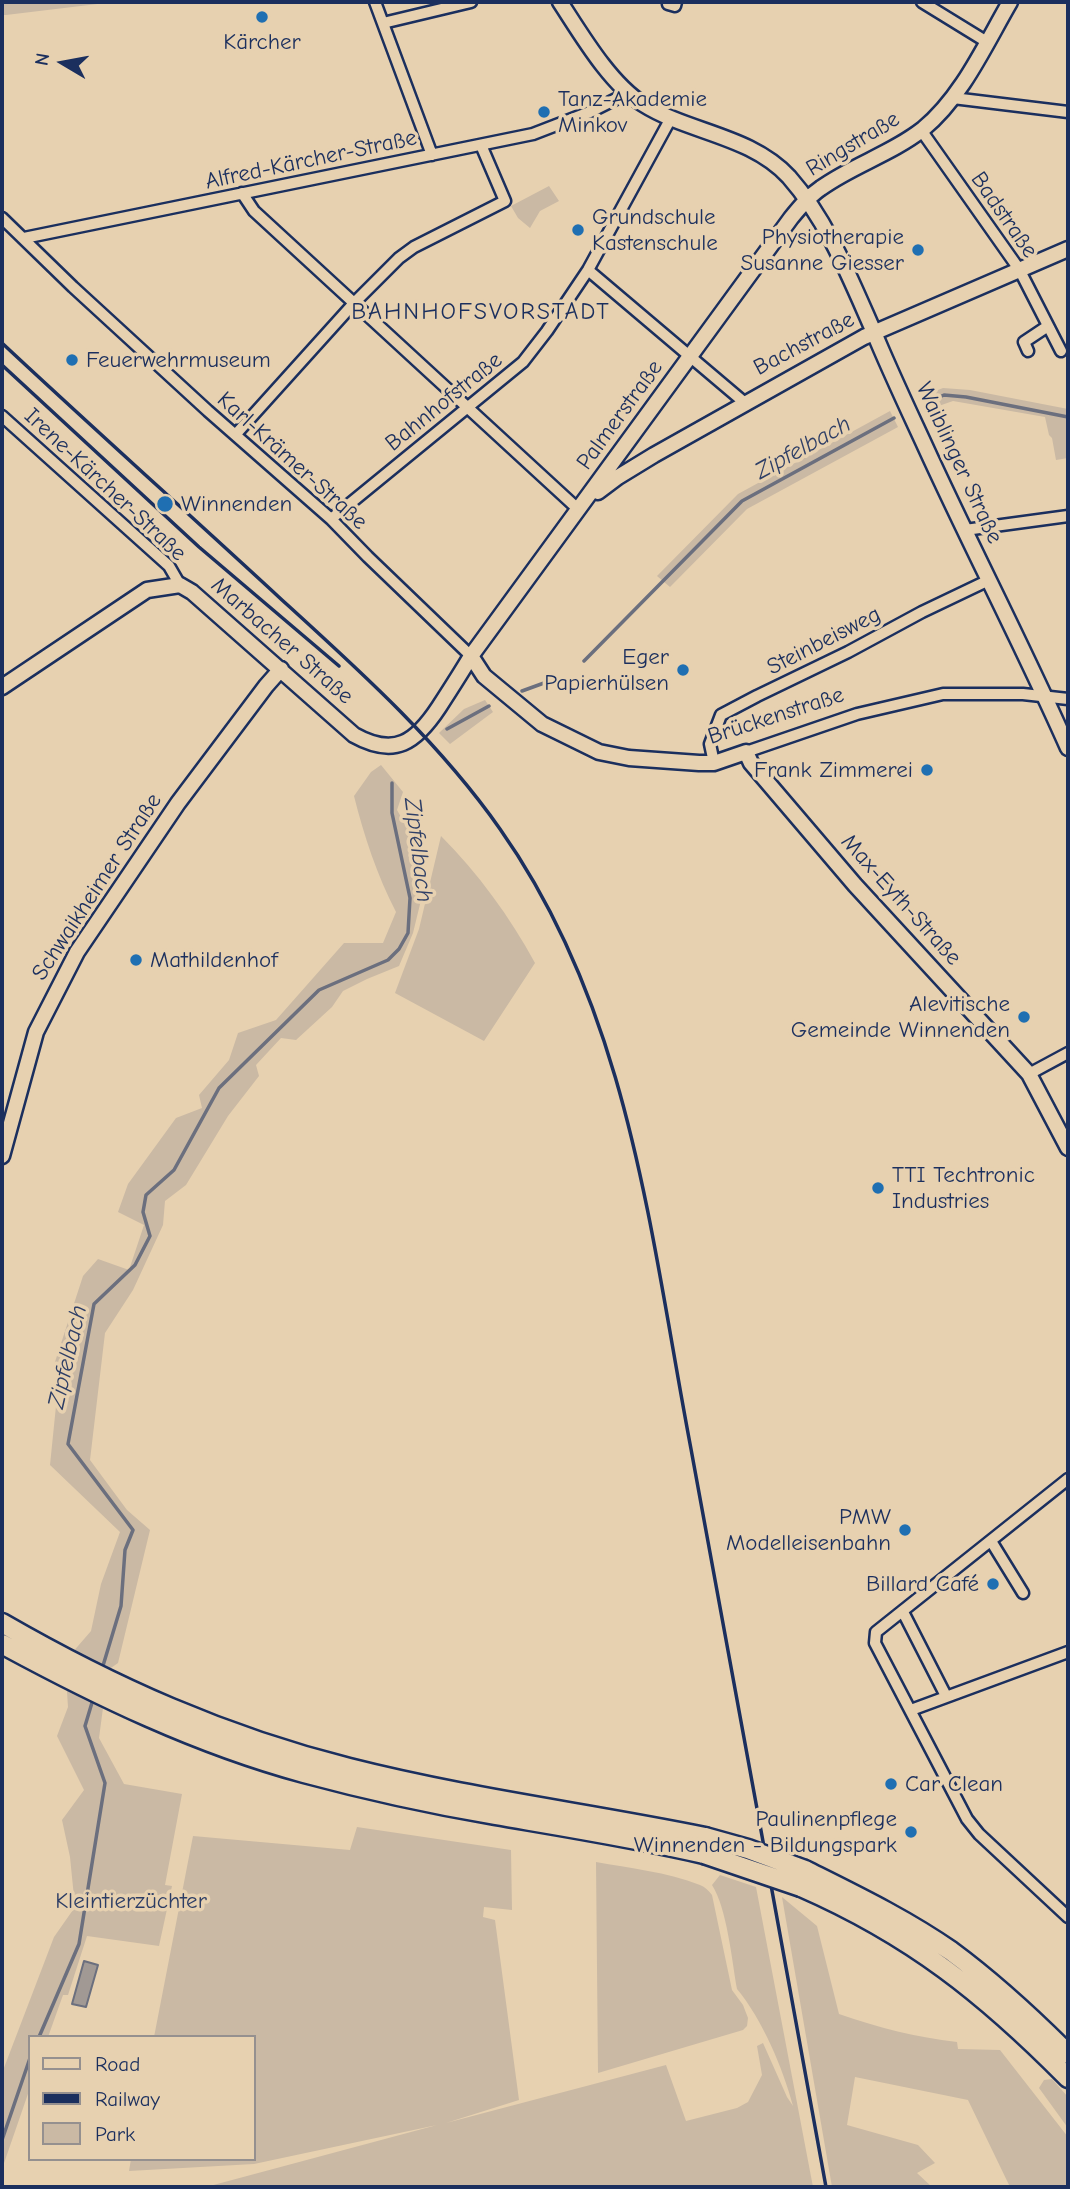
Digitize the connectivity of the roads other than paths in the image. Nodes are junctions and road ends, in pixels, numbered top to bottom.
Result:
1 (375, 2) edge
2 (471, 2) edge
3 (560, 2) edge
4 (922, 2) edge
5 (1010, 2) edge
6 (383, 23) junction
7 (987, 42) junction
8 (628, 93) junction
9 (953, 98) junction
10 (1068, 112) edge
11 (671, 118) junction
12 (921, 130) junction
13 (481, 145) junction
14 (432, 155) junction
15 (242, 193) junction
16 (806, 200) junction
17 (2, 218) edge
18 (24, 238) junction
19 (1068, 248) edge
20 (1019, 269) junction
21 (588, 270) junction
22 (355, 302) junction
23 (1048, 326) junction
24 (874, 333) junction
25 (1028, 351) dead end
26 (1060, 351) dead end
27 (692, 356) junction
28 (745, 403) junction
29 (468, 407) junction
30 (2, 416) edge
31 (236, 434) junction
32 (579, 510) junction
33 (1068, 516) edge
34 (331, 520) junction
35 (965, 530) junction
36 (989, 580) junction
37 (180, 585) junction
38 (471, 656) junction
39 (281, 669) junction
40 (2, 687) edge
41 (1045, 695) junction
42 (1068, 699) edge
43 (1068, 748) edge
44 (746, 752) junction
45 (713, 762) junction
46 (1068, 1053) edge
47 (1029, 1074) junction
48 (1068, 1147) edge
49 (2, 1156) edge
50 (1068, 1479) edge
51 (991, 1541) junction
52 (1023, 1593) dead end
53 (903, 1612) junction
54 (2, 1623) edge
55 (2, 1644) edge
56 (1063, 1654) edge
57 (946, 1696) junction
58 (912, 1710) junction
59 (369, 1781) junction
60 (803, 1878) junction
61 (1068, 1917) edge
62 (1068, 2054) edge
63 (1068, 2078) edge

1 - 6 street
2 - 6 street
3 - 8 street, Ringstraße
4 - 7 street
5 - 7 street, Ringstraße
6 - 14 street
7 - 9 street, Ringstraße
8 - 11 street, Ringstraße
8 - 13 street, Alfred-Kärcher-Straße
9 - 10 street
9 - 12 street, Ringstraße
11 - 16 street, Ringstraße
11 - 21 street, Bahnhofstraße
12 - 16 street, Ringstraße
12 - 20 street, Badstraße
13 - 14 street, Alfred-Kärcher-Straße
13 - 22 street
14 - 15 street, Alfred-Kärcher-Straße
15 - 18 street, Alfred-Kärcher-Straße
15 - 22 street
16 - 24 street, Waiblinger Straße
16 - 27 street, Palmerstraße
17 - 18 street
18 - 31 street, Karl-Krämer-Straße
19 - 20 street, Bachstraße
20 - 23 street, Badstraße
20 - 24 street, Bachstraße
21 - 27 street
21 - 29 street, Bahnhofstraße
22 - 29 street
22 - 31 street
23 - 25 street
23 - 26 street, Badstraße
24 - 28 street, Bachstraße
24 - 35 street, Waiblinger Straße
27 - 28 street
27 - 32 street, Palmerstraße
28 - 32 street, Bachstraße
29 - 32 street
29 - 34 street, Bahnhofstraße
30 - 37 street, Irene-Kärcher-Straße
31 - 34 street, Karl-Krämer-Straße
32 - 38 street, Palmerstraße
33 - 35 street
34 - 38 street, Karl-Krämer-Straße
35 - 36 street, Waiblinger Straße
36 - 41 street, Waiblinger Straße
36 - 45 street, Steinbeisweg
37 - 39 street, Marbacher Straße
37 - 40 street, Marbacher Straße
38 - 39 street, Marbacher Straße
38 - 45 street, Brückenstraße
39 - 49 street, Schwaikheimer Straße
41 - 42 street, Brückenstraße
41 - 43 street, Waiblinger Straße
41 - 44 street, Brückenstraße
44 - 45 street, Brückenstraße
44 - 47 street, Max-Eyth-Straße
46 - 47 street
47 - 48 street, Max-Eyth-Straße
50 - 51 street
51 - 52 street
51 - 53 street
53 - 57 street
53 - 58 street
54 - 59 highway
55 - 59 highway
56 - 57 street
57 - 58 street
58 - 61 street
59 - 60 highway, bridge
60 - 62 highway
60 - 63 highway

